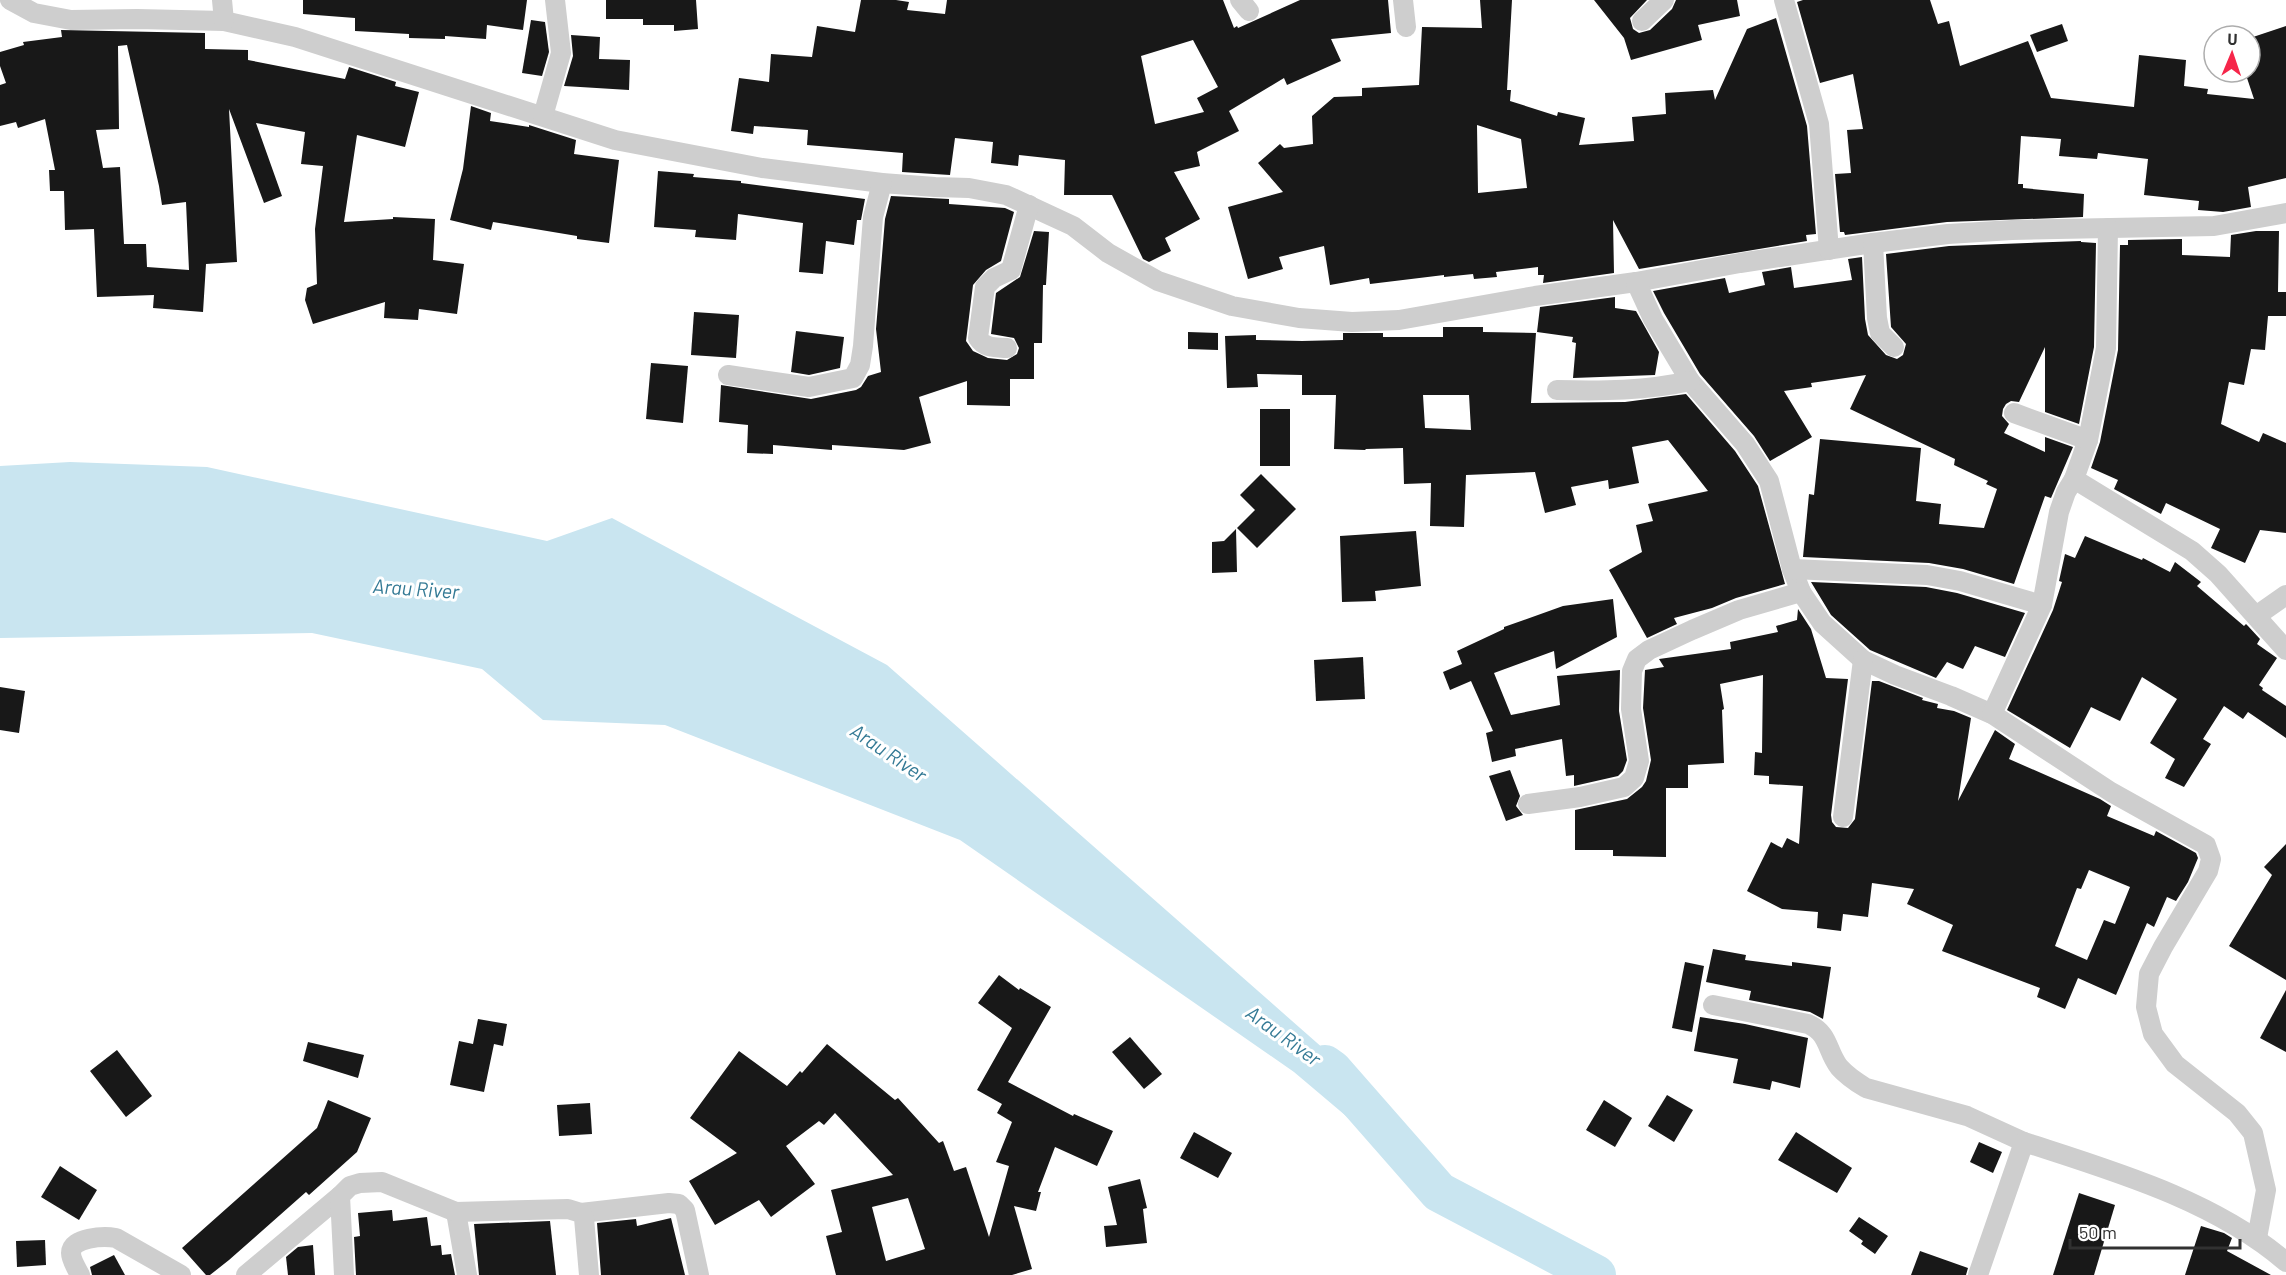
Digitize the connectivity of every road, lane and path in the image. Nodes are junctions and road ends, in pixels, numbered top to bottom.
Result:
1 (10, 0) edge
2 (222, 0) edge
3 (555, 0) edge
4 (1403, 0) edge
5 (1664, 0) edge
6 (1784, 0) edge
7 (224, 21) junction
8 (1642, 21) dead end
9 (1406, 27) dead end
10 (543, 116) junction
11 (882, 183) junction
12 (1029, 205) junction
13 (2286, 213) edge
14 (2108, 228) junction
15 (1872, 243) junction
16 (1829, 250) junction
17 (1636, 282) junction
18 (1894, 347) dead end
19 (1007, 348) dead end
20 (728, 375) dead end
21 (1690, 381) junction
22 (1557, 390) dead end
23 (2014, 413) dead end
24 (2088, 440) junction
25 (2074, 478) junction
26 (1792, 569) junction
27 (1801, 592) junction
28 (2286, 594) edge
29 (2042, 604) junction
30 (2256, 616) junction
31 (2286, 650) edge
32 (1863, 660) junction
33 (1992, 714) junction
34 (1528, 804) dead end
35 (1843, 817) dead end
36 (1713, 1005) dead end
37 (2024, 1142) junction
38 (340, 1196) junction
39 (456, 1212) junction
40 (581, 1213) junction
41 (2257, 1238) junction
42 (2286, 1262) edge
43 (80, 1275) edge
44 (181, 1275) edge
45 (246, 1275) edge
46 (344, 1275) edge
47 (466, 1275) edge
48 (589, 1275) edge
49 (699, 1275) edge
50 (1978, 1275) edge

1 - 7 street
2 - 7 street
3 - 10 street
4 - 9 street
5 - 8 street
6 - 16 street
7 - 10 street
10 - 11 street
11 - 12 street
11 - 20 street
12 - 17 street
12 - 19 street
13 - 14 street
14 - 15 street
14 - 24 street
15 - 16 street
15 - 18 street
16 - 17 street
17 - 21 street
21 - 22 street
21 - 26 street
23 - 24 street
24 - 25 street
25 - 29 street
25 - 30 street
26 - 27 street
26 - 29 street
27 - 32 street
27 - 34 street
28 - 30 street
29 - 33 street
30 - 31 street
32 - 33 street
32 - 35 street
33 - 41 street
36 - 37 street
37 - 41 street
37 - 50 street
38 - 39 street
38 - 45 street
38 - 46 street
39 - 40 street
39 - 47 street
40 - 48 street
40 - 49 street
41 - 42 street
43 - 44 street

